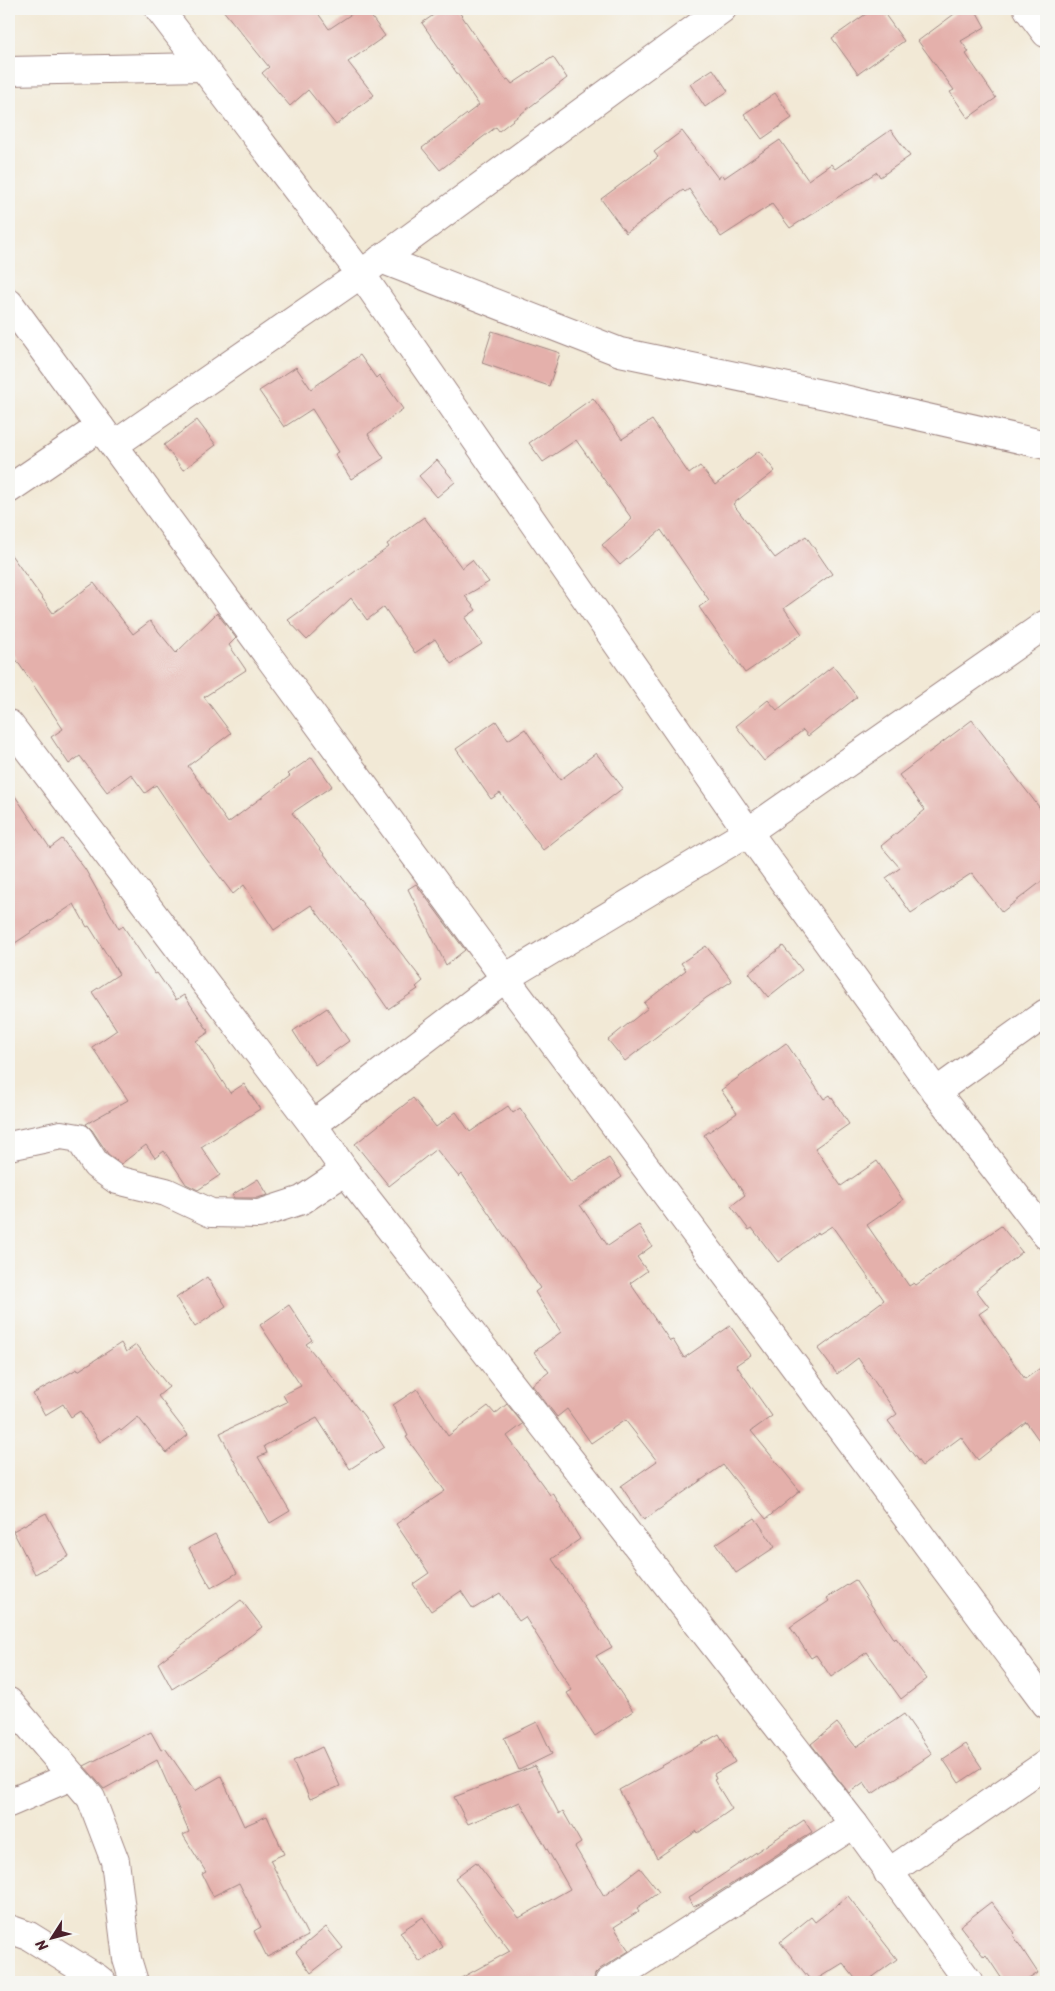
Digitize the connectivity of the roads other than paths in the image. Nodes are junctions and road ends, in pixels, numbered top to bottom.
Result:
1 (159, 9) edge
2 (722, 9) edge
3 (1028, 9) edge
4 (1046, 33) edge
5 (203, 67) junction
6 (9, 71) edge
7 (371, 267) junction
8 (13, 318) edge
9 (107, 436) junction
10 (1046, 445) edge
11 (9, 489) edge
12 (1046, 624) edge
13 (9, 724) edge
14 (748, 832) junction
15 (505, 978) junction
16 (1046, 1013) edge
17 (936, 1092) junction
18 (313, 1125) junction
19 (9, 1146) edge
20 (345, 1172) junction
21 (1046, 1235) edge
22 (9, 1702) edge
23 (1046, 1704) edge
24 (1046, 1764) edge
25 (72, 1776) junction
26 (9, 1803) edge
27 (854, 1824) junction
28 (888, 1873) junction
29 (9, 1929) edge
30 (102, 1982) edge
31 (134, 1982) edge
32 (609, 1982) edge
33 (969, 1982) edge

1 - 5 street
2 - 7 street
3 - 4 street
5 - 6 street
5 - 7 street
7 - 9 street
7 - 10 street
7 - 14 street
8 - 9 street
9 - 11 street
9 - 15 street
12 - 14 street
13 - 18 street
14 - 15 street
14 - 17 street
15 - 18 street
15 - 23 street
16 - 17 street
17 - 21 street
18 - 20 street
19 - 20 street
20 - 27 street
22 - 25 street
24 - 28 street
25 - 26 street
25 - 31 street
27 - 28 street
27 - 32 street
28 - 33 street
29 - 30 street

